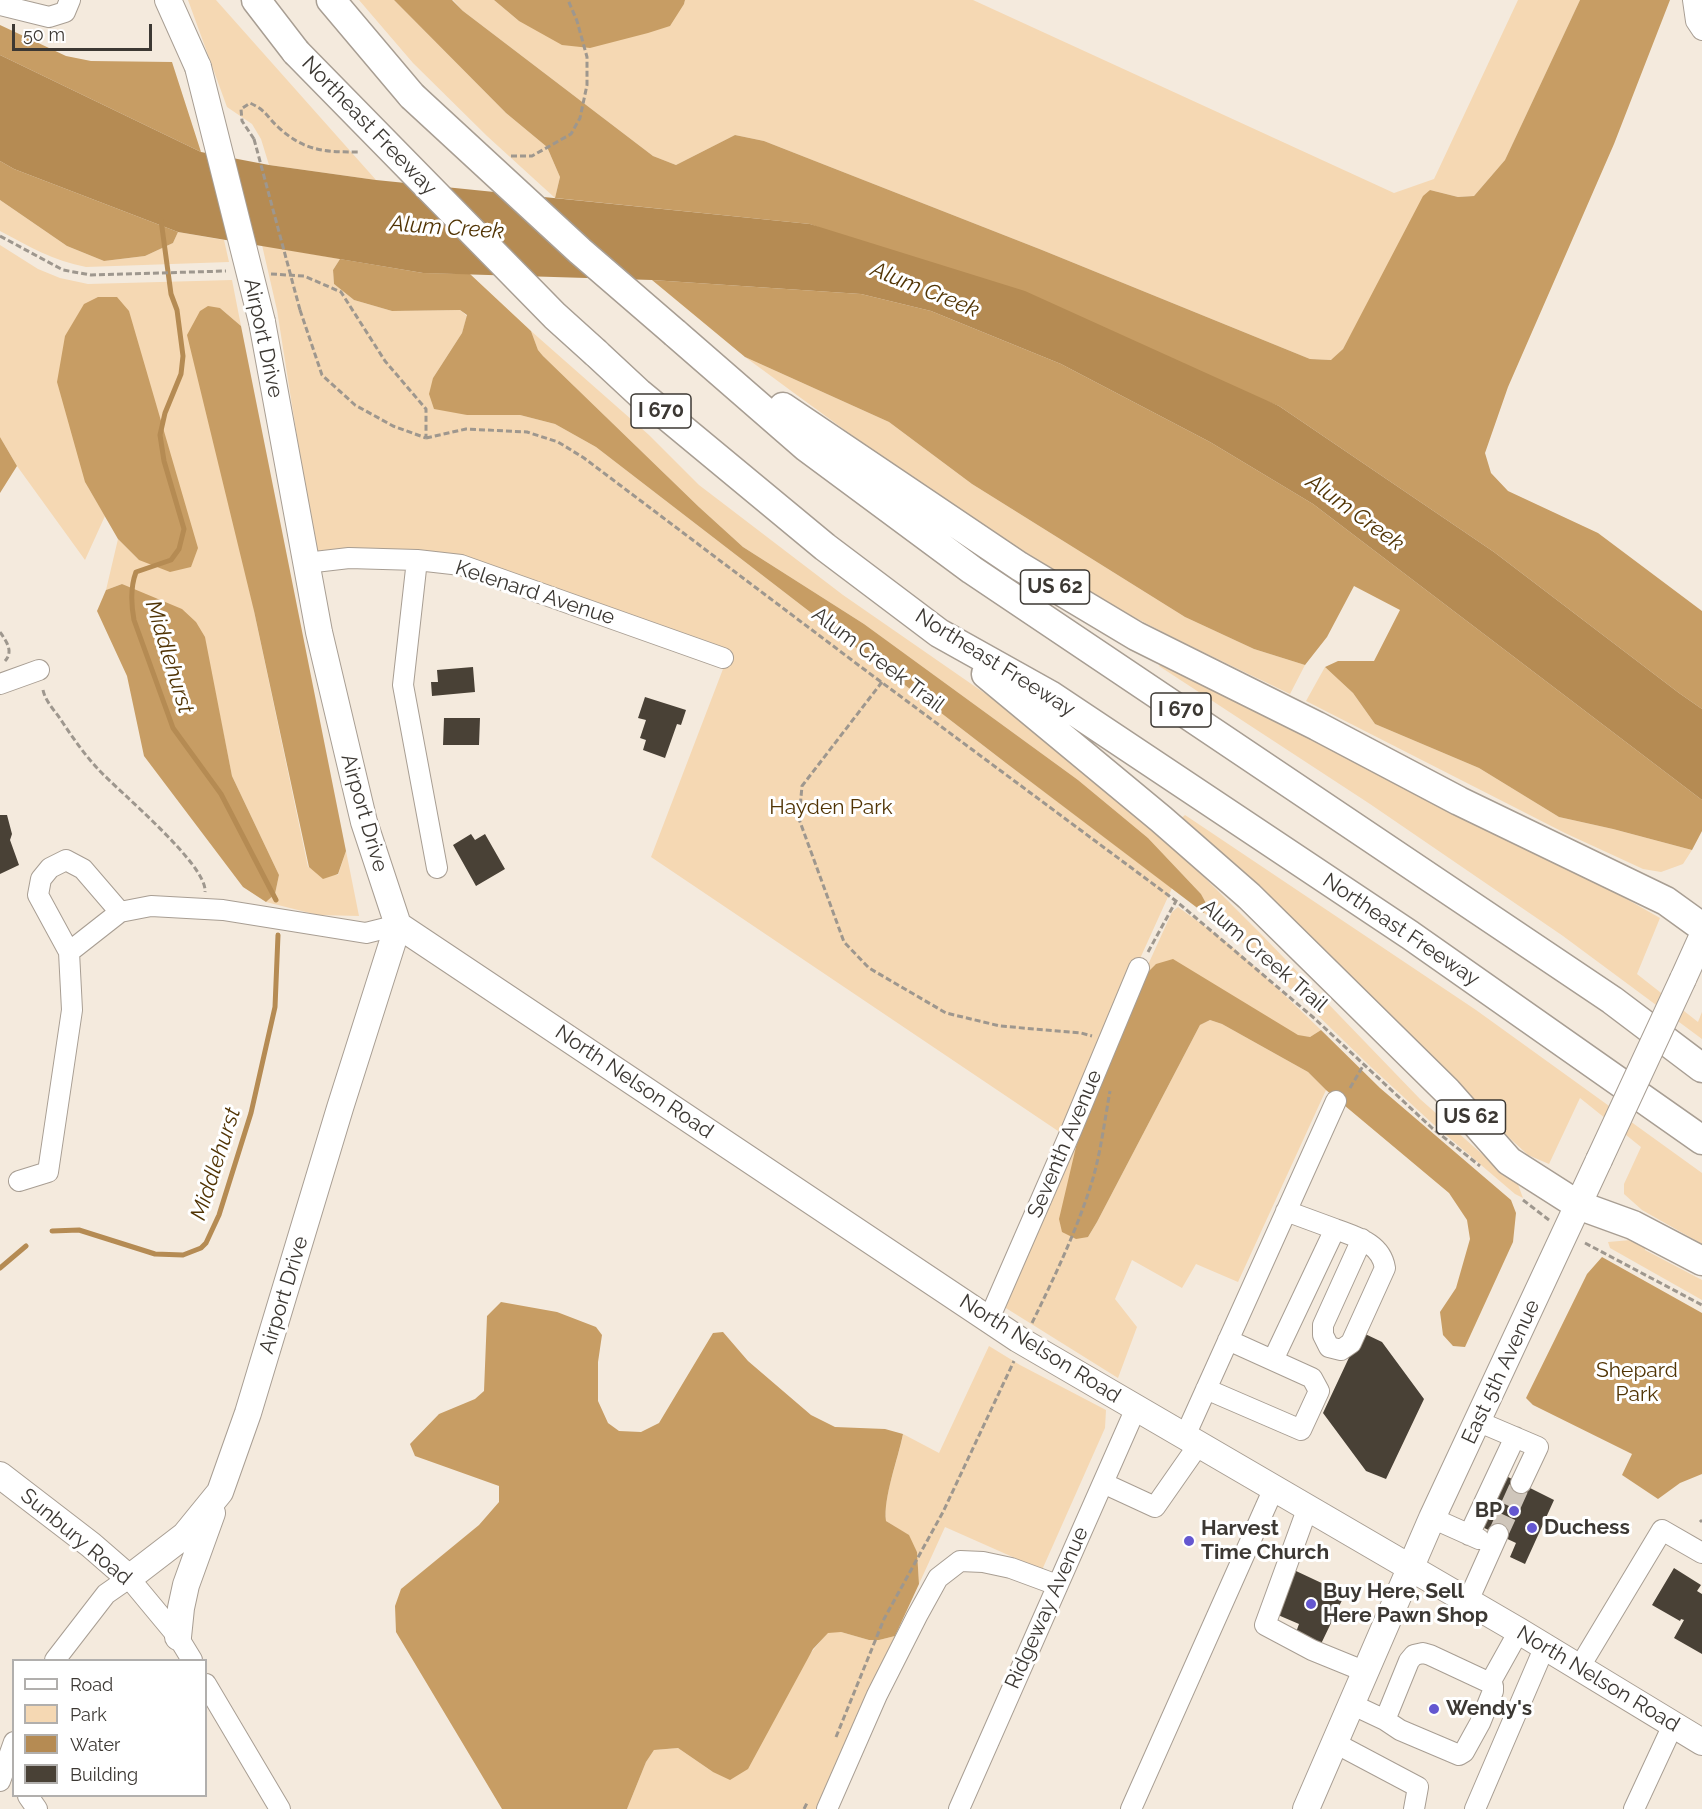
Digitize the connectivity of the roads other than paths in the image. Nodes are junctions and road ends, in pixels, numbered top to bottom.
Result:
1 (70, 0) edge
2 (168, 0) edge
3 (256, 0) edge
4 (332, 0) edge
5 (1693, 0) edge
6 (0, 5) edge
7 (1699, 25) edge
8 (675, 333) junction
9 (417, 560) junction
10 (306, 563) junction
11 (939, 633) junction
12 (723, 658) dead end
13 (39, 670) road end
14 (0, 684) edge
15 (437, 868) dead end
16 (120, 912) junction
17 (398, 925) junction
18 (1702, 927) edge
19 (1702, 937) edge
20 (69, 952) junction
21 (1139, 968) road end
22 (1702, 1068) edge
23 (1336, 1101) road end
24 (1702, 1140) edge
25 (19, 1181) dead end
26 (1578, 1205) junction
27 (1287, 1211) junction
28 (1335, 1228) junction
29 (1362, 1239) junction
30 (1702, 1261) edge
31 (989, 1319) junction
32 (1228, 1340) junction
33 (1273, 1360) junction
34 (1206, 1389) junction
35 (1137, 1408) junction
36 (1477, 1421) junction
37 (1515, 1437) junction
38 (1192, 1440) junction
39 (0, 1475) edge
40 (1103, 1483) junction
41 (1521, 1483) tunnel mouth
42 (1274, 1488) junction
43 (220, 1492) junction
44 (1308, 1507) junction
45 (1432, 1518) junction
46 (1469, 1535) junction
47 (1702, 1553) edge
48 (1410, 1568) junction
49 (129, 1578) junction
50 (1057, 1585) junction
51 (1468, 1601) junction
52 (1519, 1631) junction
53 (178, 1637) junction
54 (1545, 1646) junction
55 (57, 1659) edge
56 (191, 1659) edge
57 (1579, 1668) junction
58 (1366, 1672) junction
59 (1490, 1683) junction
60 (207, 1686) edge
61 (1351, 1704) junction
62 (1388, 1722) junction
63 (1673, 1725) junction
64 (1702, 1742) edge
65 (1335, 1743) junction
66 (12, 1750) edge
67 (5, 1780) edge
68 (280, 1809) edge
69 (827, 1809) edge
70 (959, 1809) edge
71 (1131, 1809) edge
72 (1306, 1809) edge
73 (1414, 1809) edge
74 (1475, 1809) edge
75 (1635, 1809) edge

1 - 6 street
2 - 10 main road, Airport Drive, bridge
3 - 11 highway, Northeast Freeway / I 670, bridge
4 - 8 highway, I 670, bridge
5 - 7 street
8 - 18 highway, US 62
8 - 22 highway, I 670
9 - 10 street, Kelenard Avenue
9 - 12 street, Kelenard Avenue
9 - 15 street
10 - 17 main road, Airport Drive
11 - 24 highway, Northeast Freeway / I 670
11 - 26 highway, US 62
13 - 14 street
16 - 17 street
16 - 20 street
16 - 20 street
17 - 31 main road, North Nelson Road
17 - 43 main road, Airport Drive
19 - 26 main road, East 5th Avenue, bridge
20 - 25 street
21 - 31 street, Seventh Avenue
23 - 27 street
26 - 30 highway
26 - 36 main road, East 5th Avenue
27 - 28 street
27 - 32 street
28 - 29 street
28 - 33 street
29 - 29 street
31 - 35 main road, North Nelson Road
32 - 33 street
32 - 34 street
33 - 34 street
34 - 38 street
35 - 38 main road, North Nelson Road
35 - 40 street, Ridgeway Avenue
36 - 37 street
36 - 45 main road, East 5th Avenue
37 - 41 street
37 - 46 street
38 - 40 street
38 - 42 main road, North Nelson Road
39 - 49 main road, Sunbury Road
40 - 50 street, Ridgeway Avenue
42 - 44 main road, North Nelson Road
42 - 71 street
43 - 49 main road, Airport Drive
43 - 53 main road
44 - 48 main road, North Nelson Road
44 - 58 street
45 - 46 street
45 - 48 main road, East 5th Avenue
46 - 51 street
47 - 57 street
48 - 51 main road, North Nelson Road
48 - 58 main road, East 5th Avenue
49 - 53 street, Sunbury Road
49 - 55 street
50 - 69 street
50 - 70 street, Ridgeway Avenue
51 - 52 main road, North Nelson Road
52 - 54 main road, North Nelson Road
52 - 59 street
53 - 56 street, Sunbury Road
54 - 57 main road, North Nelson Road
54 - 74 street
57 - 63 main road, North Nelson Road
58 - 61 main road, East 5th Avenue
59 - 62 street
59 - 62 street
60 - 68 street
61 - 62 street
61 - 65 main road, East 5th Avenue
63 - 64 main road, North Nelson Road
63 - 75 street
65 - 72 main road, East 5th Avenue
65 - 73 street
66 - 67 street

